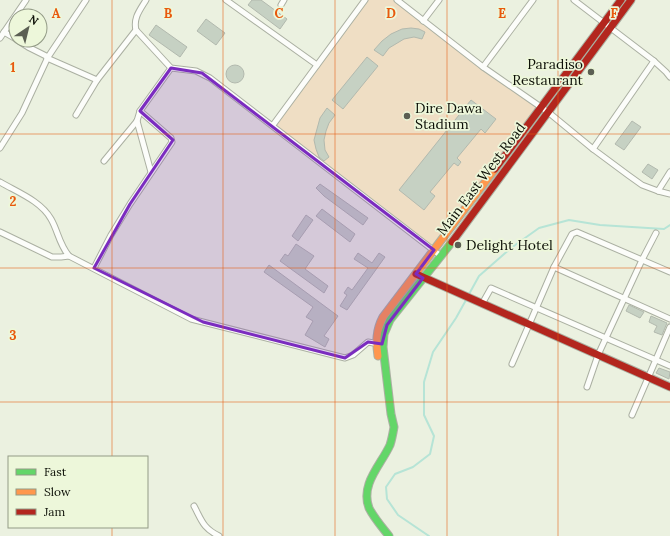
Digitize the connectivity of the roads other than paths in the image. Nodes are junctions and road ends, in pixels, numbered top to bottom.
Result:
1 (26, 0) edge
2 (86, 0) edge
3 (146, 0) edge
4 (226, 0) edge
5 (284, 0) edge
6 (365, 0) edge
7 (397, 0) edge
8 (439, 0) edge
9 (533, 0) edge
10 (574, 0) edge
11 (621, 0) edge
12 (631, 0) edge
13 (281, 5) dead end
14 (423, 21) junction
15 (604, 22) junction
16 (611, 28) junction
17 (136, 30) junction
18 (4, 32) junction
19 (8, 35) edge
20 (0, 38) edge
21 (30, 48) edge
22 (47, 58) junction
23 (654, 61) junction
24 (317, 65) junction
25 (483, 67) junction
26 (171, 68) junction
27 (670, 77) edge
28 (97, 80) junction
29 (540, 107) junction
30 (140, 111) junction
31 (548, 112) junction
32 (76, 115) dead end
33 (137, 121) junction
34 (273, 125) junction
35 (0, 148) edge
36 (593, 149) junction
37 (502, 159) junction
38 (104, 161) dead end
39 (508, 165) junction
40 (151, 172) junction
41 (670, 172) edge
42 (0, 182) edge
43 (658, 192) junction
44 (670, 194) edge
45 (0, 232) edge
46 (656, 233) dead end
47 (434, 250) junction
48 (69, 256) junction
49 (440, 256) junction
50 (642, 260) junction
51 (554, 267) junction
52 (94, 268) junction
53 (670, 272) edge
54 (416, 274) junction
55 (423, 278) junction
56 (625, 299) junction
57 (482, 304) junction
58 (536, 307) junction
59 (670, 319) edge
60 (528, 325) junction
61 (670, 328) edge
62 (607, 338) junction
63 (379, 344) junction
64 (598, 355) junction
65 (656, 360) junction
66 (512, 364) dead end
67 (670, 366) edge
68 (648, 377) junction
69 (587, 387) dead end
70 (670, 387) edge
71 (632, 415) dead end
72 (194, 506) dead end
73 (219, 536) edge
74 (389, 536) edge

1 - 18 street
2 - 22 street
3 - 17 street
4 - 24 street
5 - 13 street
6 - 24 street
7 - 14 street
8 - 14 street
9 - 25 street
10 - 15 street
11 - 15 main road, Main East West Road
12 - 16 main road, Main East West Road
14 - 25 street
15 - 16 street
15 - 29 main road, Main East West Road
16 - 23 street
16 - 31 main road, Main East West Road
17 - 26 street
17 - 28 street
18 - 19 street
18 - 20 street
21 - 22 street
22 - 28 street
22 - 35 street
23 - 27 street
23 - 36 street
24 - 34 street
25 - 29 street
26 - 30 street
26 - 34 street
28 - 32 street
29 - 31 street
29 - 37 main road, Main East West Road
30 - 33 street
30 - 40 street
31 - 36 street
31 - 39 main road, Main East West Road
33 - 38 street
33 - 40 street
34 - 47 street
36 - 43 street
37 - 39 main road
37 - 47 main road, Main East West Road
39 - 49 main road, Main East West Road
40 - 52 street
41 - 43 street
42 - 48 street
43 - 44 street
45 - 48 street
46 - 50 street
47 - 49 street
47 - 54 main road, Main East West Road
48 - 52 street
49 - 55 main road, Main East West Road
50 - 51 street
50 - 53 street
50 - 56 street
51 - 56 street
51 - 58 street
52 - 63 street
54 - 55 main road
54 - 63 main road, Main East West Road
55 - 57 main road
55 - 63 main road, Main East West Road
56 - 59 street
56 - 62 street
57 - 58 street
57 - 60 main road
58 - 60 street
58 - 62 street
60 - 64 main road
60 - 66 street
61 - 65 street
62 - 64 street
62 - 65 street
63 - 74 main road, Main East West Road
64 - 68 main road
64 - 69 street
65 - 67 street
65 - 68 street
68 - 70 main road
68 - 71 street
72 - 73 street

